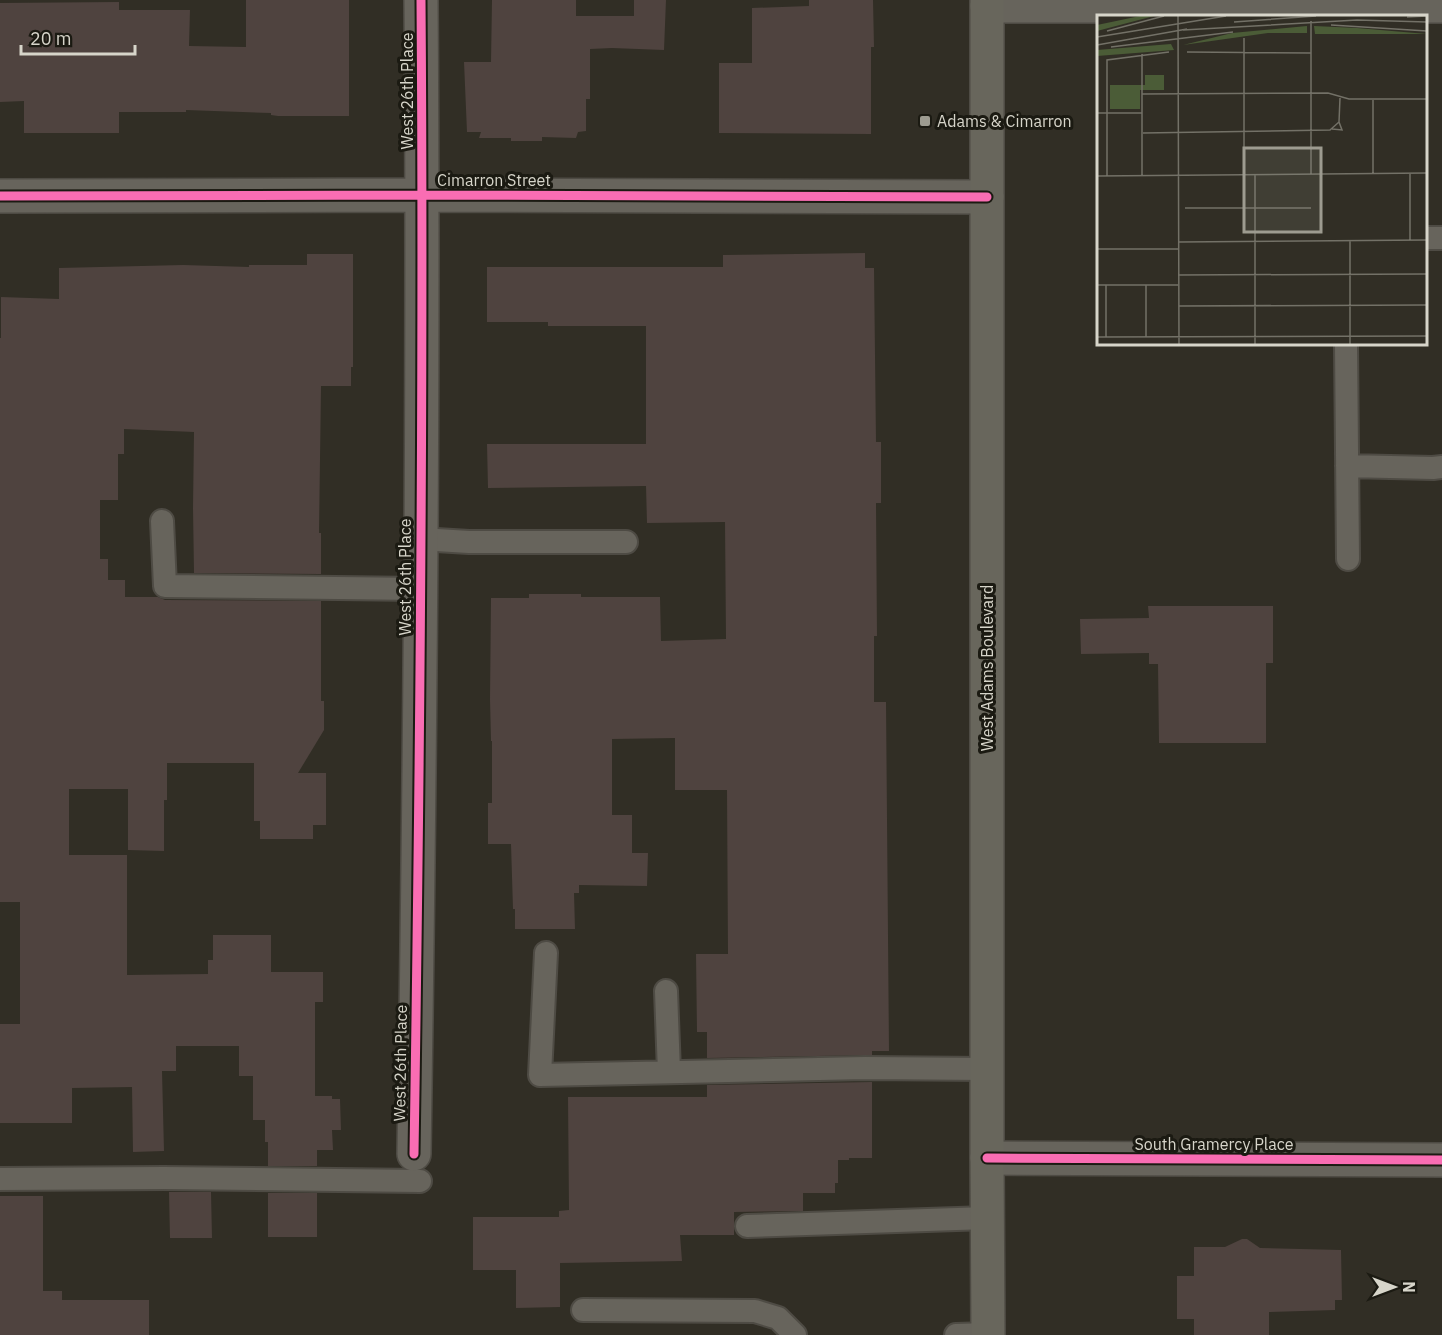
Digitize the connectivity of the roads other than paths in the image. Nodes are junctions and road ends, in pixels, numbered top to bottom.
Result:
1 (421, 0) edge
2 (987, 3) edge
3 (1383, 3) edge
4 (1442, 6) edge
5 (1343, 11) edge
6 (423, 195) junction
7 (0, 196) edge
8 (987, 197) junction
9 (1346, 345) edge
10 (1347, 466) junction
11 (1442, 467) edge
12 (162, 521) dead end
13 (420, 539) junction
14 (626, 542) dead end
15 (1348, 559) dead end
16 (420, 588) junction
17 (546, 953) dead end
18 (666, 991) dead end
19 (987, 1069) junction
20 (669, 1072) junction
21 (987, 1158) junction
22 (1442, 1160) edge
23 (417, 1168) joint
24 (0, 1179) edge
25 (987, 1218) junction
26 (747, 1226) dead end
27 (583, 1310) dead end
28 (988, 1334) edge
29 (795, 1335) edge
30 (956, 1335) edge

1 - 6 street, West 26th Place
2 - 5 street
2 - 8 main road, West Adams Boulevard
3 - 4 street
3 - 5 street
6 - 7 street, Cimarron Street
6 - 8 street, Cimarron Street
6 - 13 street, West 26th Place
8 - 19 main road, West Adams Boulevard
9 - 10 lane
10 - 11 lane
10 - 15 lane
12 - 16 lane
13 - 14 lane
13 - 16 street, West 26th Place
16 - 23 street, West 26th Place
17 - 20 lane
18 - 20 lane
19 - 20 lane
19 - 21 main road, West Adams Boulevard
21 - 22 street, South Gramercy Place
21 - 25 main road, West Adams Boulevard
23 - 24 lane
25 - 26 lane
25 - 28 main road, West Adams Boulevard
27 - 29 lane
28 - 30 lane

